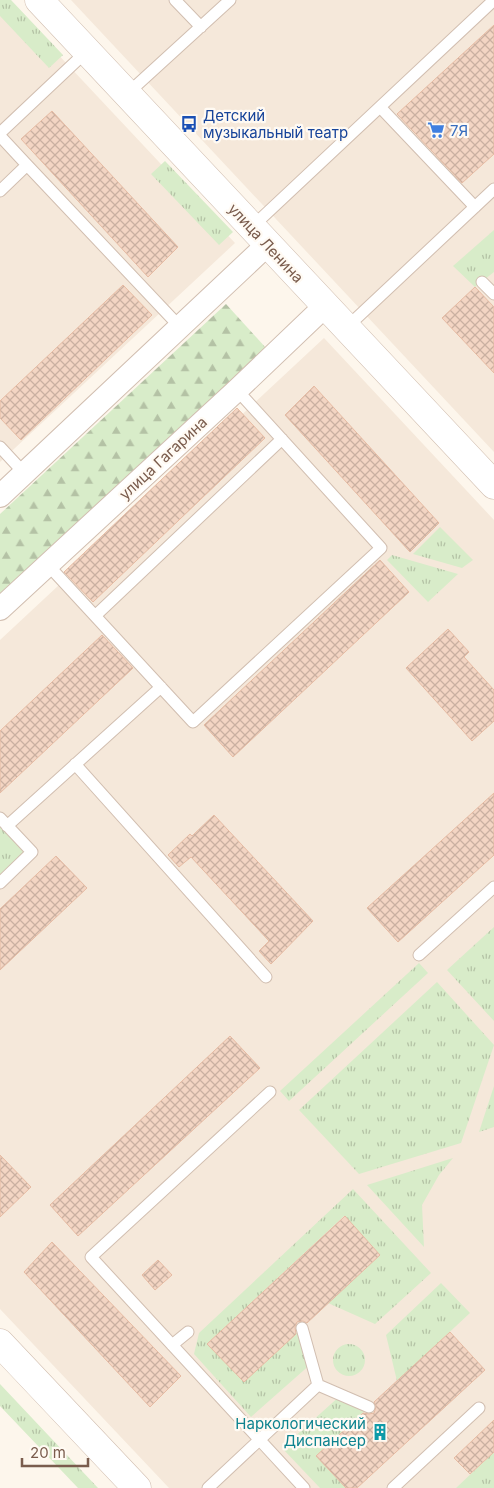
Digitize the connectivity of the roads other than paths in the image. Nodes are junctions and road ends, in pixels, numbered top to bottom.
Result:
1 (39, 0) edge
2 (174, 0) edge
3 (230, 0) edge
4 (494, 0) edge
5 (201, 27) junction
6 (87, 51) junction
7 (127, 94) junction
8 (380, 107) junction
9 (0, 134) edge
10 (26, 165) junction
11 (494, 189) edge
12 (0, 191) edge
13 (475, 207) junction
14 (260, 236) junction
15 (482, 282) dead end
16 (494, 294) edge
17 (325, 306) junction
18 (180, 327) junction
19 (346, 328) junction
20 (237, 390) junction
21 (282, 439) junction
22 (0, 447) edge
23 (25, 474) junction
24 (494, 485) edge
25 (0, 496) edge
26 (48, 565) junction
27 (0, 609) edge
28 (96, 616) junction
29 (161, 687) junction
30 (75, 764) junction
31 (4, 822) edge
32 (0, 883) edge
33 (494, 887) edge
34 (419, 955) dead end
35 (266, 977) dead end
36 (270, 1092) dead end
37 (302, 1328) dead end
38 (188, 1332) dead end
39 (0, 1343) edge
40 (172, 1345) junction
41 (318, 1385) junction
42 (368, 1407) dead end
43 (479, 1408) dead end
44 (259, 1440) junction
45 (138, 1488) edge
46 (208, 1488) edge
47 (304, 1488) edge
48 (393, 1488) edge

1 - 6 street, улица Ленина
2 - 5 lane
3 - 5 lane
4 - 8 lane
5 - 7 lane
6 - 7 street, улица Ленина
6 - 9 lane
7 - 14 street, улица Ленина
8 - 13 lane
8 - 14 lane
9 - 10 lane
10 - 12 lane
10 - 18 lane
11 - 13 lane
13 - 19 lane
14 - 17 street, улица Ленина
14 - 18 street
15 - 16 lane
17 - 19 street, улица Ленина
17 - 20 street, улица Гагарина
18 - 23 street
19 - 24 street, улица Ленина
20 - 21 lane
20 - 26 street, улица Гагарина
21 - 28 lane
21 - 29 lane
22 - 23 lane
23 - 25 street
26 - 27 street, улица Гагарина
26 - 28 lane
28 - 29 lane
29 - 30 lane
30 - 31 lane
30 - 35 lane
31 - 32 lane
33 - 34 lane
36 - 40 lane
37 - 41 lane
38 - 40 lane
39 - 45 street
40 - 44 lane
41 - 42 lane
41 - 44 lane
43 - 48 lane
44 - 46 lane
44 - 47 lane

